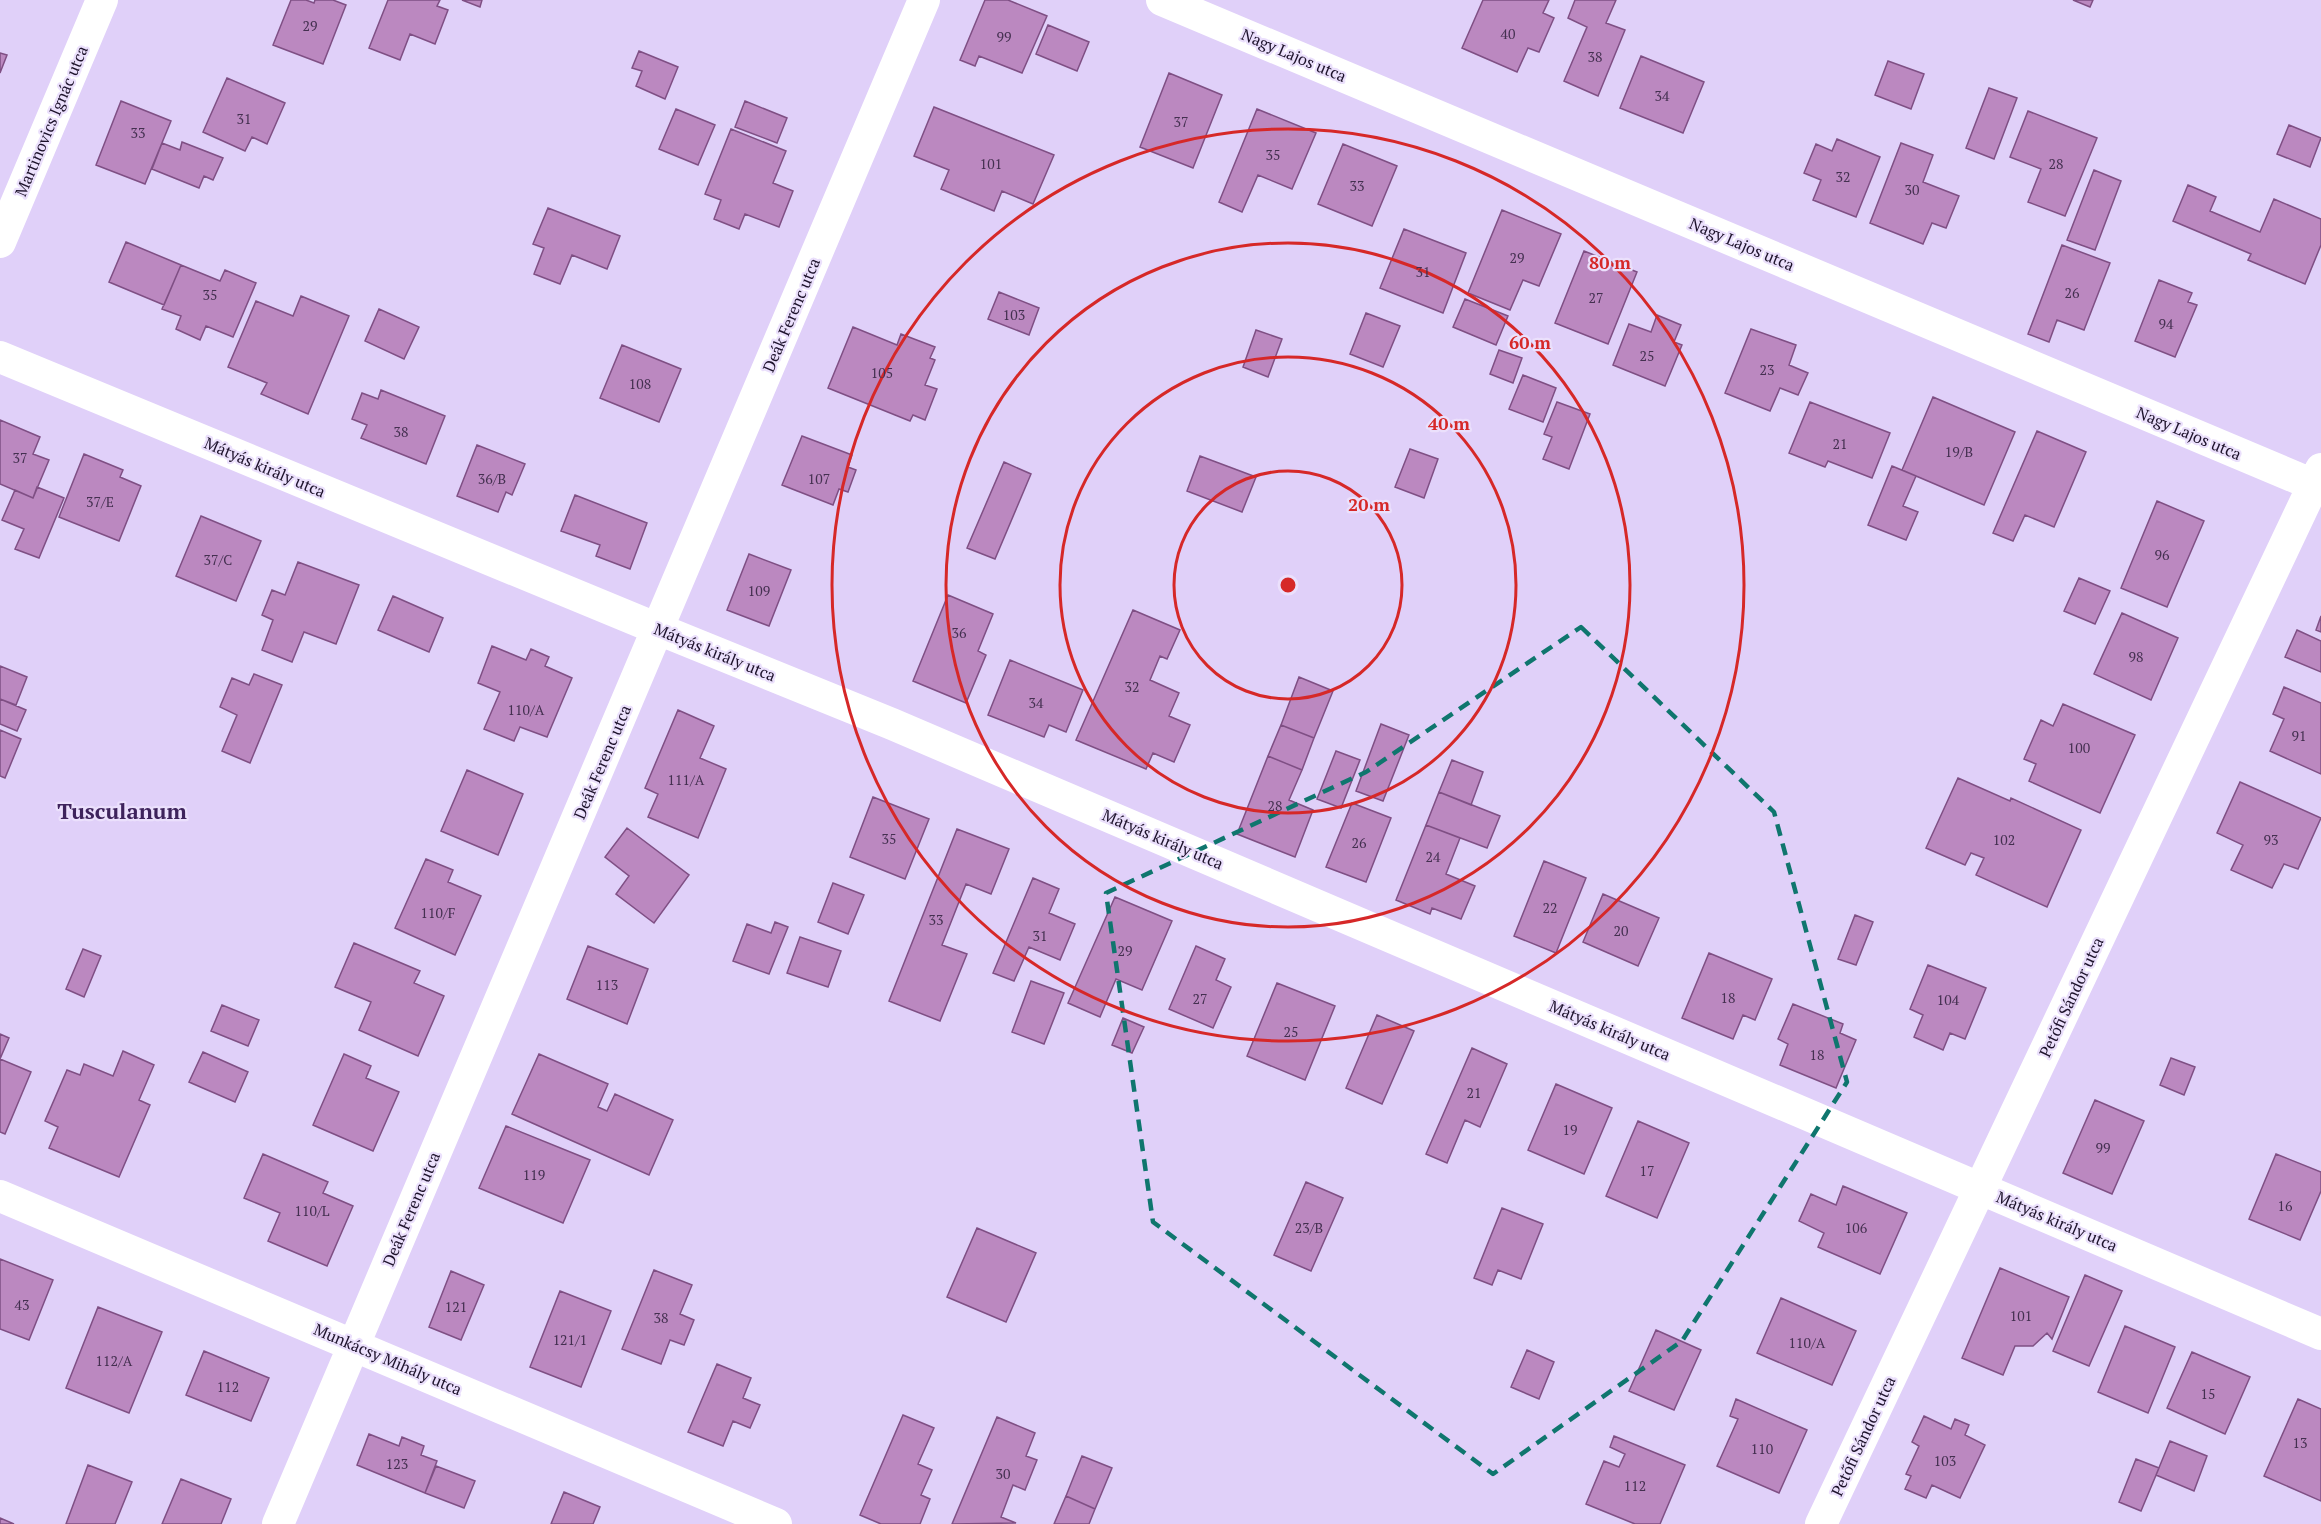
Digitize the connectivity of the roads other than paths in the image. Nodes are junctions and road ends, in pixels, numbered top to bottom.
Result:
1 (102, 0) edge
2 (924, 0) edge
3 (1162, 0) edge
4 (0, 242) edge
5 (0, 357) edge
6 (2319, 481) edge
7 (658, 629) junction
8 (1980, 1188) junction
9 (0, 1196) edge
10 (2321, 1334) edge
11 (354, 1344) junction
12 (278, 1524) edge
13 (776, 1524) edge
14 (1821, 1524) edge

1 - 4 street, Martinovics Ignác utca
2 - 7 street, Deák Ferenc utca
3 - 6 street, Nagy Lajos utca
5 - 7 street, Mátyás király utca
6 - 8 street, Petőfi Sándor utca
7 - 8 street, Mátyás király utca
7 - 11 street, Deák Ferenc utca
8 - 10 street, Mátyás király utca
8 - 14 street, Petőfi Sándor utca
9 - 11 street, Munkácsy Mihály utca
11 - 12 street, Deák Ferenc utca
11 - 13 street, Munkácsy Mihály utca

